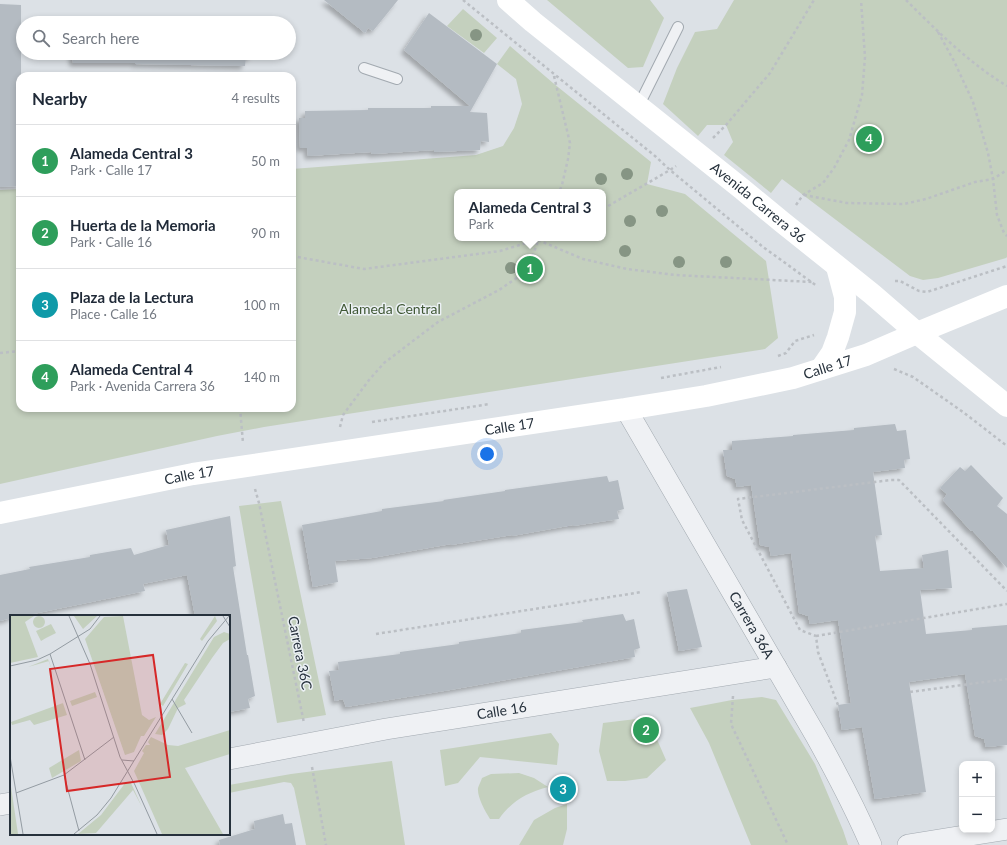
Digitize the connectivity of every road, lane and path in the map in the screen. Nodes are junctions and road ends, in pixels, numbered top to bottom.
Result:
1 (463, 0) edge
2 (508, 0) edge
3 (814, 0) edge
4 (861, 0) edge
5 (906, 0) edge
6 (678, 27) dead end
7 (938, 32) junction
8 (551, 67) dead end
9 (364, 68) dead end
10 (554, 74) junction
11 (397, 80) dead end
12 (1007, 86) edge
13 (638, 106) junction
14 (695, 152) junction
15 (670, 170) junction
16 (1007, 170) edge
17 (993, 179) junction
18 (560, 189) edge
19 (803, 195) junction
20 (606, 208) edge
21 (782, 222) junction
22 (1007, 236) edge
23 (532, 241) edge
24 (538, 241) edge
25 (544, 241) edge
26 (763, 247) junction
27 (296, 257) edge
28 (1007, 266) edge
29 (837, 267) junction
30 (812, 282) junction
31 (818, 287) dead end
32 (872, 294) junction
33 (1007, 296) edge
34 (842, 326) junction
35 (917, 333) junction
36 (16, 351) edge
37 (0, 352) edge
38 (771, 358) dead end
39 (725, 366) dead end
40 (890, 368) dead end
41 (821, 369) junction
42 (656, 378) dead end
43 (493, 403) dead end
44 (1007, 406) edge
45 (626, 409) junction
46 (240, 412) edge
47 (369, 422) dead end
48 (333, 428) dead end
49 (250, 443) dead end
50 (1007, 446) edge
51 (248, 466) junction
52 (0, 513) edge
53 (1007, 591) edge
54 (642, 592) dead end
55 (1007, 604) edge
56 (376, 634) dead end
57 (816, 636) junction
58 (776, 667) junction
59 (737, 673) junction
60 (1007, 679) edge
61 (910, 692) dead end
62 (838, 705) dead end
63 (308, 744) junction
64 (230, 759) edge
65 (10, 803) edge
66 (0, 805) edge
67 (1007, 829) edge
68 (326, 845) edge
69 (788, 845) edge
70 (872, 845) edge
71 (908, 845) edge

1 - 10 path
2 - 13 street, Avenida Carrera 36
3 - 14 path
4 - 19 path
5 - 7 path
6 - 13 lane
7 - 12 path
7 - 17 path
8 - 10 path
9 - 11 lane
10 - 15 path
10 - 18 path
13 - 14 street, Avenida Carrera 36
14 - 15 path
14 - 21 street, Avenida Carrera 36
15 - 20 path
15 - 26 path
16 - 17 path
17 - 19 path
17 - 22 path
19 - 21 path
21 - 26 path
21 - 29 street, Avenida Carrera 36
23 - 27 path
24 - 48 path
25 - 30 path
26 - 30 path
28 - 32 path
29 - 32 street, Avenida Carrera 36
29 - 34 street
30 - 31 path
32 - 35 street, Avenida Carrera 36
33 - 35 street, Calle 17
34 - 38 path
34 - 41 street
35 - 41 street, Calle 17
35 - 44 street, Avenida Carrera 36
36 - 37 path
39 - 42 path
40 - 50 path
41 - 45 street, Calle 17
43 - 47 path
45 - 51 street, Calle 17
45 - 58 street, Carrera 36A
46 - 49 path
51 - 52 street, Calle 17
51 - 63 path, Carrera 36C
53 - 57 path
54 - 56 path
55 - 57 path
57 - 62 path
58 - 59 street, Calle 16
58 - 70 street, Carrera 36A
59 - 63 street, Calle 16
59 - 69 path
60 - 61 path
63 - 64 street, Calle 16
63 - 68 path, Carrera 36C
65 - 66 street
67 - 71 street

